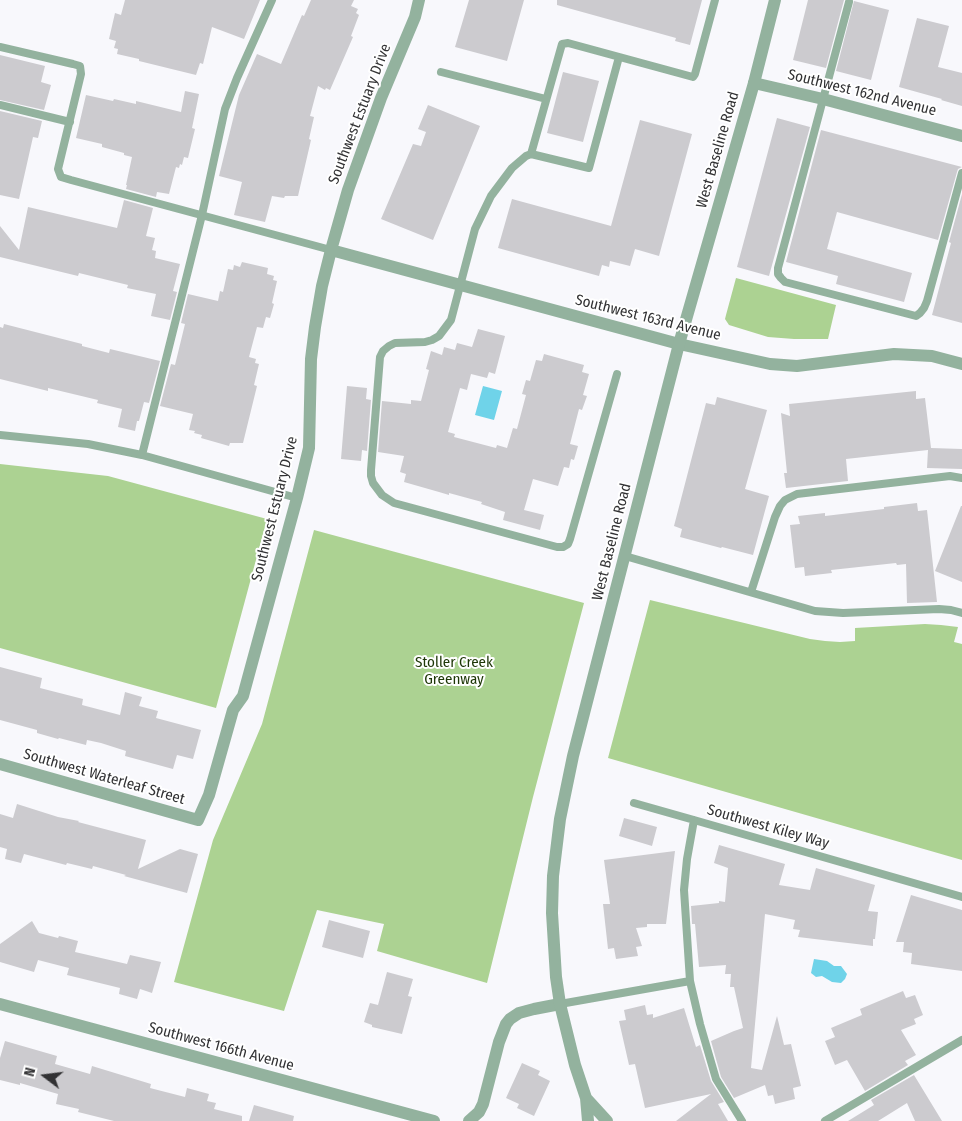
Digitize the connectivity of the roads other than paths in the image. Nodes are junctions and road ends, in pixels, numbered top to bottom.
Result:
1 (272, 0) edge
2 (419, 0) edge
3 (715, 0) edge
4 (775, 0) edge
5 (849, 2) dead end
6 (0, 47) edge
7 (619, 57) junction
8 (441, 72) dead end
9 (754, 83) junction
10 (546, 99) junction
11 (823, 99) junction
12 (0, 105) edge
13 (70, 122) junction
14 (962, 136) edge
15 (532, 154) junction
16 (962, 173) edge
17 (202, 215) junction
18 (331, 250) junction
19 (461, 285) junction
20 (680, 344) junction
21 (962, 364) edge
22 (616, 374) dead end
23 (0, 435) edge
24 (142, 455) junction
25 (962, 478) edge
26 (297, 498) junction
27 (625, 556) junction
28 (752, 592) junction
29 (962, 613) edge
30 (0, 764) edge
31 (634, 803) dead end
32 (198, 820) joint
33 (694, 820) junction
34 (962, 897) edge
35 (690, 981) junction
36 (0, 1004) edge
37 (560, 1004) junction
38 (962, 1040) edge
39 (586, 1098) junction
40 (434, 1121) edge
41 (470, 1121) edge
42 (588, 1121) edge
43 (607, 1121) edge
44 (742, 1121) edge
45 (825, 1121) edge

1 - 17 lane
2 - 18 street, Southwest Estuary Drive
3 - 7 lane
4 - 9 street, West Baseline Road
5 - 11 lane
6 - 13 lane
7 - 10 lane
7 - 15 lane
8 - 10 lane
9 - 11 street, Southwest 162nd Avenue
9 - 20 street, West Baseline Road
10 - 15 lane
11 - 14 street, Southwest 162nd Avenue
11 - 16 lane
12 - 13 lane
13 - 17 lane
15 - 19 lane
17 - 18 lane
17 - 24 lane
18 - 19 street, Southwest 163rd Avenue
18 - 26 street, Southwest Estuary Drive
19 - 20 street, Southwest 163rd Avenue
19 - 22 lane
20 - 21 street, Southwest 163rd Avenue
20 - 27 street, West Baseline Road
23 - 24 lane
24 - 26 lane
25 - 28 lane
26 - 32 street, Southwest Estuary Drive
27 - 28 lane
27 - 37 street, West Baseline Road
28 - 29 lane
30 - 32 street, Southwest Waterleaf Street
31 - 33 lane
33 - 34 lane, Southwest Kiley Way
33 - 35 lane, Southwest Kiley Way
35 - 37 lane
35 - 44 lane, Southwest Kiley Way
36 - 40 street, Southwest 166th Avenue
37 - 39 street, West Baseline Road
37 - 41 street
38 - 45 lane
39 - 42 street, West Baseline Road
39 - 43 street, West Baseline Road

